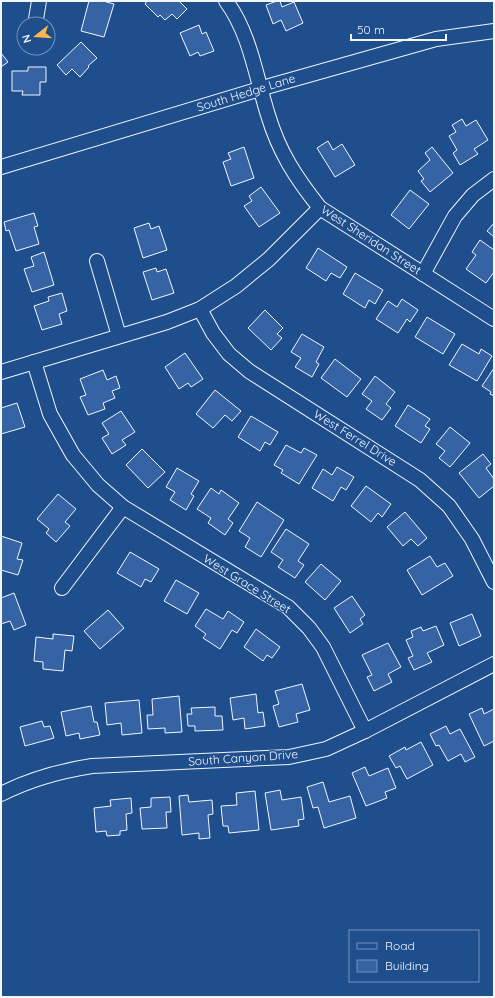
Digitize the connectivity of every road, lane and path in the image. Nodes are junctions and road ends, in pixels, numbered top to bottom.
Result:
1 (39, 1) edge
2 (226, 1) edge
3 (36, 16) edge
4 (494, 31) edge
5 (261, 89) junction
6 (1, 167) edge
7 (494, 179) edge
8 (320, 208) junction
9 (97, 262) dead end
10 (423, 274) junction
11 (200, 309) junction
12 (494, 319) edge
13 (119, 336) junction
14 (34, 362) junction
15 (1, 372) edge
16 (123, 507) junction
17 (494, 582) edge
18 (62, 588) dead end
19 (494, 664) edge
20 (365, 731) junction
21 (1, 794) edge

1 - 3 street
2 - 5 street, West Sheridan Street
4 - 5 street, South Hedge Lane
5 - 6 street, South Hedge Lane
5 - 8 street, West Sheridan Street
7 - 10 street
8 - 10 street, West Sheridan Street
8 - 11 street
9 - 13 street
10 - 12 street, West Sheridan Street
11 - 13 street
11 - 17 street, West Ferrel Drive
13 - 14 street
14 - 15 street
14 - 16 street, West Grace Street
16 - 18 street
16 - 20 street, West Grace Street
19 - 20 street, South Canyon Drive
20 - 21 street, South Canyon Drive

